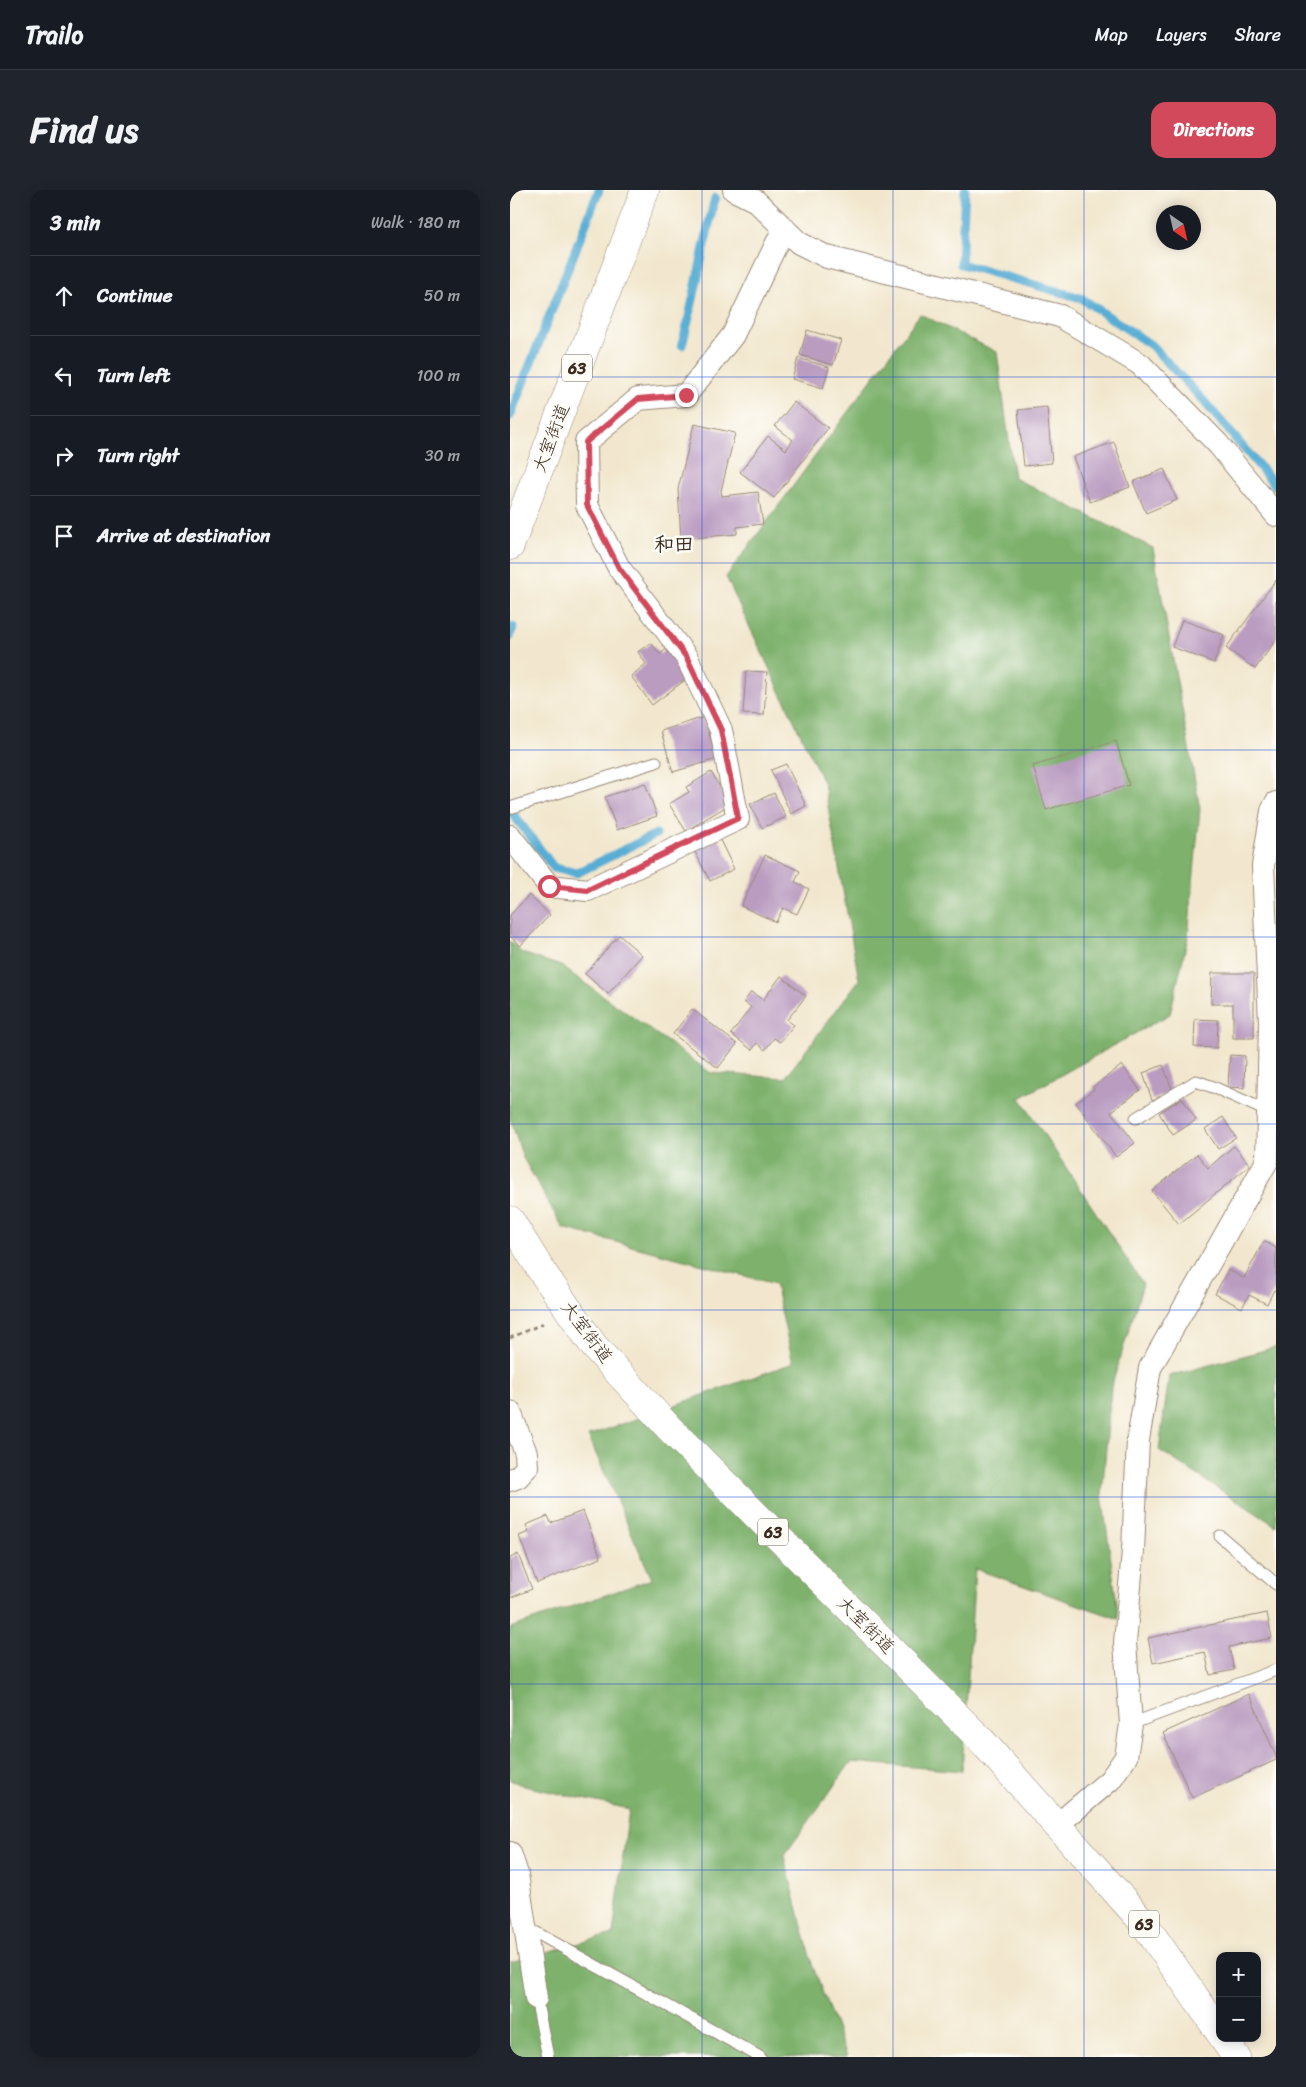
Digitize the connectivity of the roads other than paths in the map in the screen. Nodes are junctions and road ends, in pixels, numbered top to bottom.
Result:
1 (645, 190) edge
2 (734, 190) edge
3 (784, 228) junction
4 (1276, 515) edge
5 (510, 546) edge
6 (656, 762) dead end
7 (1276, 804) edge
8 (510, 808) edge
9 (510, 836) edge
10 (1267, 1111) junction
11 (1136, 1118) dead end
12 (1272, 1149) edge
13 (510, 1220) edge
14 (510, 1412) edge
15 (510, 1480) edge
16 (1220, 1536) dead end
17 (1276, 1584) edge
18 (1275, 1673) edge
19 (1131, 1724) junction
20 (1056, 1826) junction
21 (510, 1853) edge
22 (526, 1927) junction
23 (536, 1998) joint
24 (1216, 2027) edge
25 (1226, 2042) edge
26 (548, 2057) edge
27 (760, 2057) edge
28 (1236, 2057) edge

1 - 5 main road, 大室街道 / 63
2 - 3 street
3 - 4 street
3 - 9 street
6 - 8 lane
7 - 10 street
10 - 11 lane
10 - 12 street
12 - 19 street
13 - 20 main road, 大室街道 / 63
14 - 15 street
16 - 17 lane
18 - 19 lane
19 - 20 street
20 - 24 main road, 大室街道 / 63
21 - 22 street
22 - 23 street
22 - 27 lane
23 - 26 lane
25 - 28 main road

